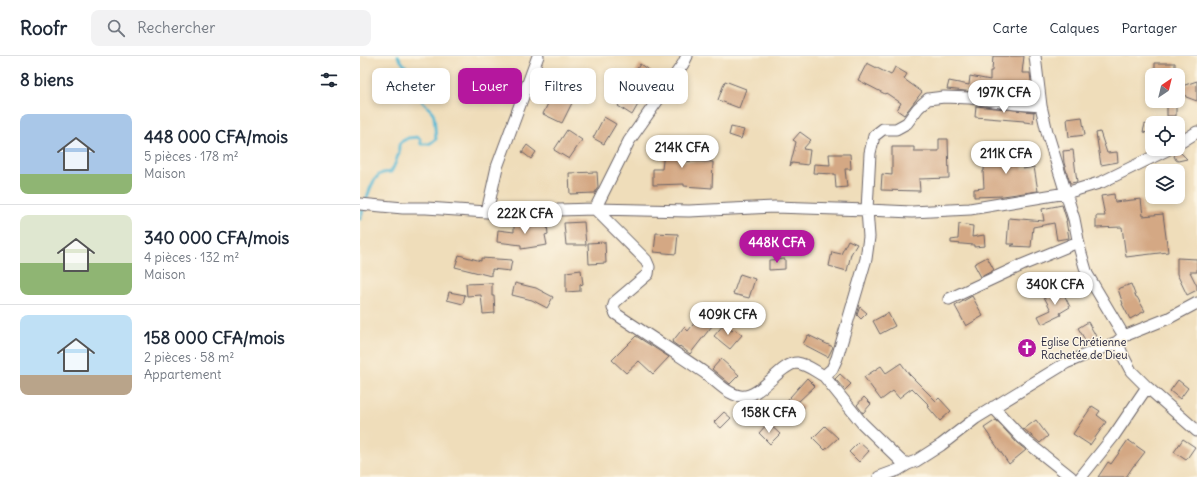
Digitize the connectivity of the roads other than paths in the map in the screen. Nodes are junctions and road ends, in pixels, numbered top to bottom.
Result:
1 (538, 56) edge
2 (687, 56) edge
3 (1035, 56) edge
4 (1041, 106) junction
5 (1197, 132) edge
6 (1185, 140) edge
7 (1155, 156) edge
8 (1066, 193) junction
9 (360, 204) edge
10 (595, 209) junction
11 (867, 210) junction
12 (487, 212) junction
13 (1078, 242) junction
14 (949, 299) dead end
15 (1197, 303) edge
16 (1121, 339) junction
17 (824, 376) junction
18 (1147, 388) junction
19 (993, 407) junction
20 (1197, 431) edge
21 (908, 464) junction
22 (879, 477) edge
23 (1071, 477) edge
24 (1081, 477) edge

1 - 12 street
2 - 10 street
3 - 4 street
4 - 8 street
4 - 11 street
5 - 6 street
7 - 8 street
8 - 11 street
8 - 13 street
9 - 12 street
10 - 11 street
10 - 12 street
10 - 17 street
11 - 17 street
13 - 14 street
13 - 16 street
15 - 16 street
16 - 18 street
16 - 19 street
17 - 21 street
18 - 20 street
18 - 24 street
19 - 21 street
19 - 23 street
21 - 22 street

